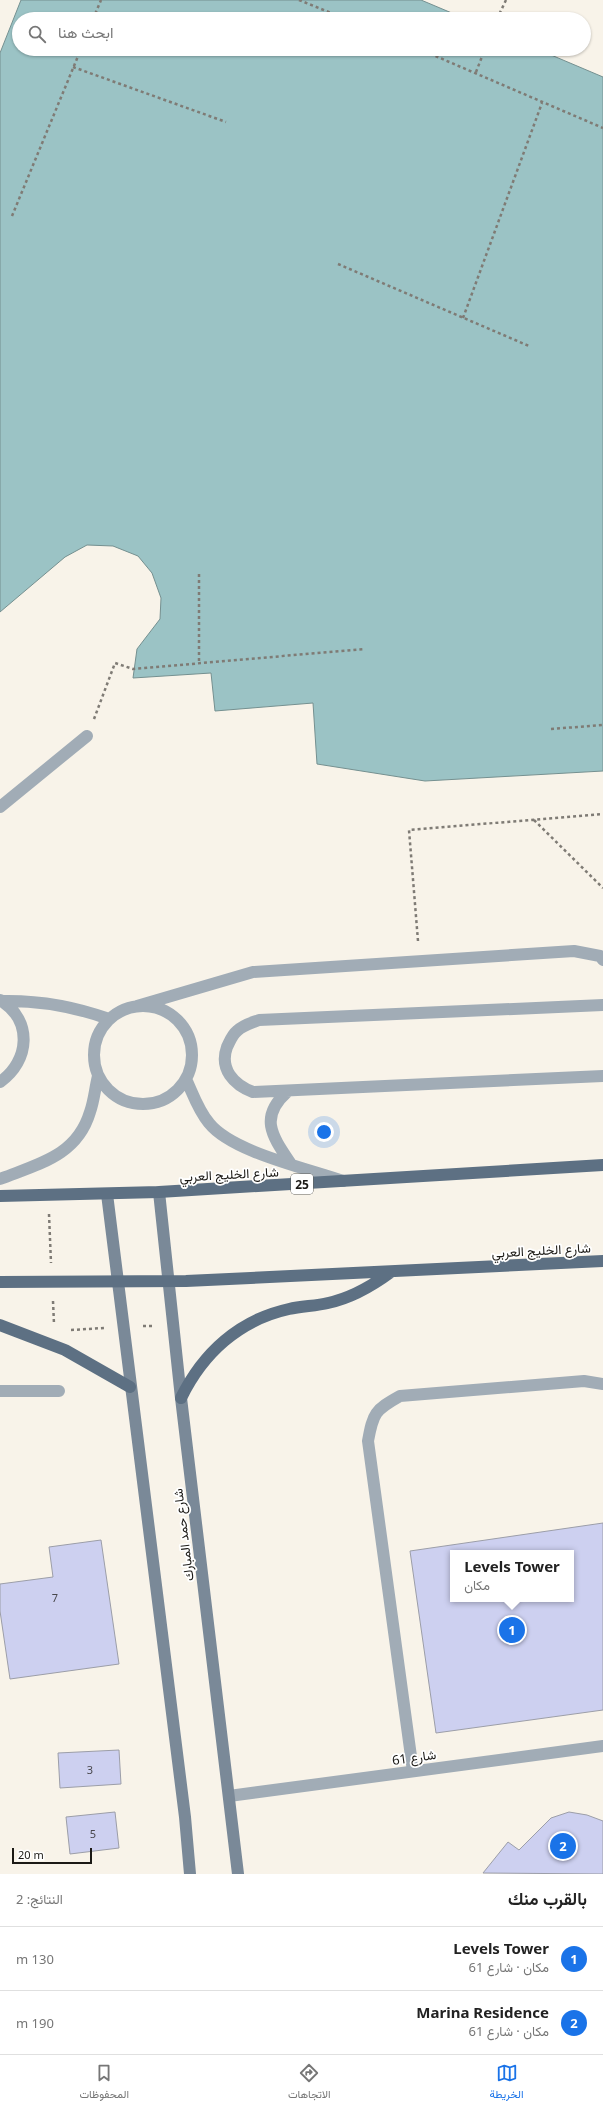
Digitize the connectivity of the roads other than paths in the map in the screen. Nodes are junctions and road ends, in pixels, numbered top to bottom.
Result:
1 (87, 736) road end
2 (0, 807) edge
3 (603, 960) edge
4 (1, 1001) edge
5 (603, 1005) edge
6 (137, 1006) junction
7 (109, 1019) junction
8 (98, 1076) junction
9 (603, 1076) edge
10 (186, 1079) junction
11 (0, 1082) edge
12 (287, 1092) junction
13 (292, 1164) junction
14 (603, 1165) edge
15 (0, 1179) edge
16 (344, 1181) junction
17 (160, 1192) junction
18 (107, 1194) junction
19 (0, 1196) edge
20 (603, 1261) edge
21 (391, 1272) junction
22 (0, 1282) edge
23 (118, 1282) junction
24 (170, 1282) junction
25 (0, 1325) edge
26 (603, 1384) edge
27 (130, 1387) junction
28 (0, 1391) edge
29 (59, 1391) dead end
30 (181, 1398) junction
31 (603, 1746) edge
32 (413, 1771) junction
33 (228, 1796) junction
34 (190, 1874) edge
35 (238, 1874) edge

1 - 2 street
3 - 6 street
4 - 7 street
4 - 11 street
5 - 12 street
6 - 7 street
6 - 10 street
7 - 8 street
8 - 10 street
8 - 15 street
9 - 12 street
10 - 13 street
12 - 13 street
13 - 16 street
14 - 16 main road, شارع الخليج العربي / 25
16 - 17 main road, شارع الخليج العربي / 25
17 - 18 main road, شارع الخليج العربي / 25
17 - 24 main road, شارع حمد المبارك
18 - 19 main road, شارع الخليج العربي / 25
18 - 23 main road
20 - 21 main road, شارع الخليج العربي
21 - 24 main road, شارع الخليج العربي
21 - 30 main road
22 - 23 main road, شارع الخليج العربي
23 - 24 main road, شارع الخليج العربي
23 - 27 main road
24 - 30 main road, شارع حمد المبارك
25 - 27 main road
26 - 32 street
27 - 34 main road
28 - 29 street
30 - 33 main road, شارع حمد المبارك
31 - 32 street, شارع 61
32 - 33 street, شارع 61
33 - 35 main road, شارع حمد المبارك

